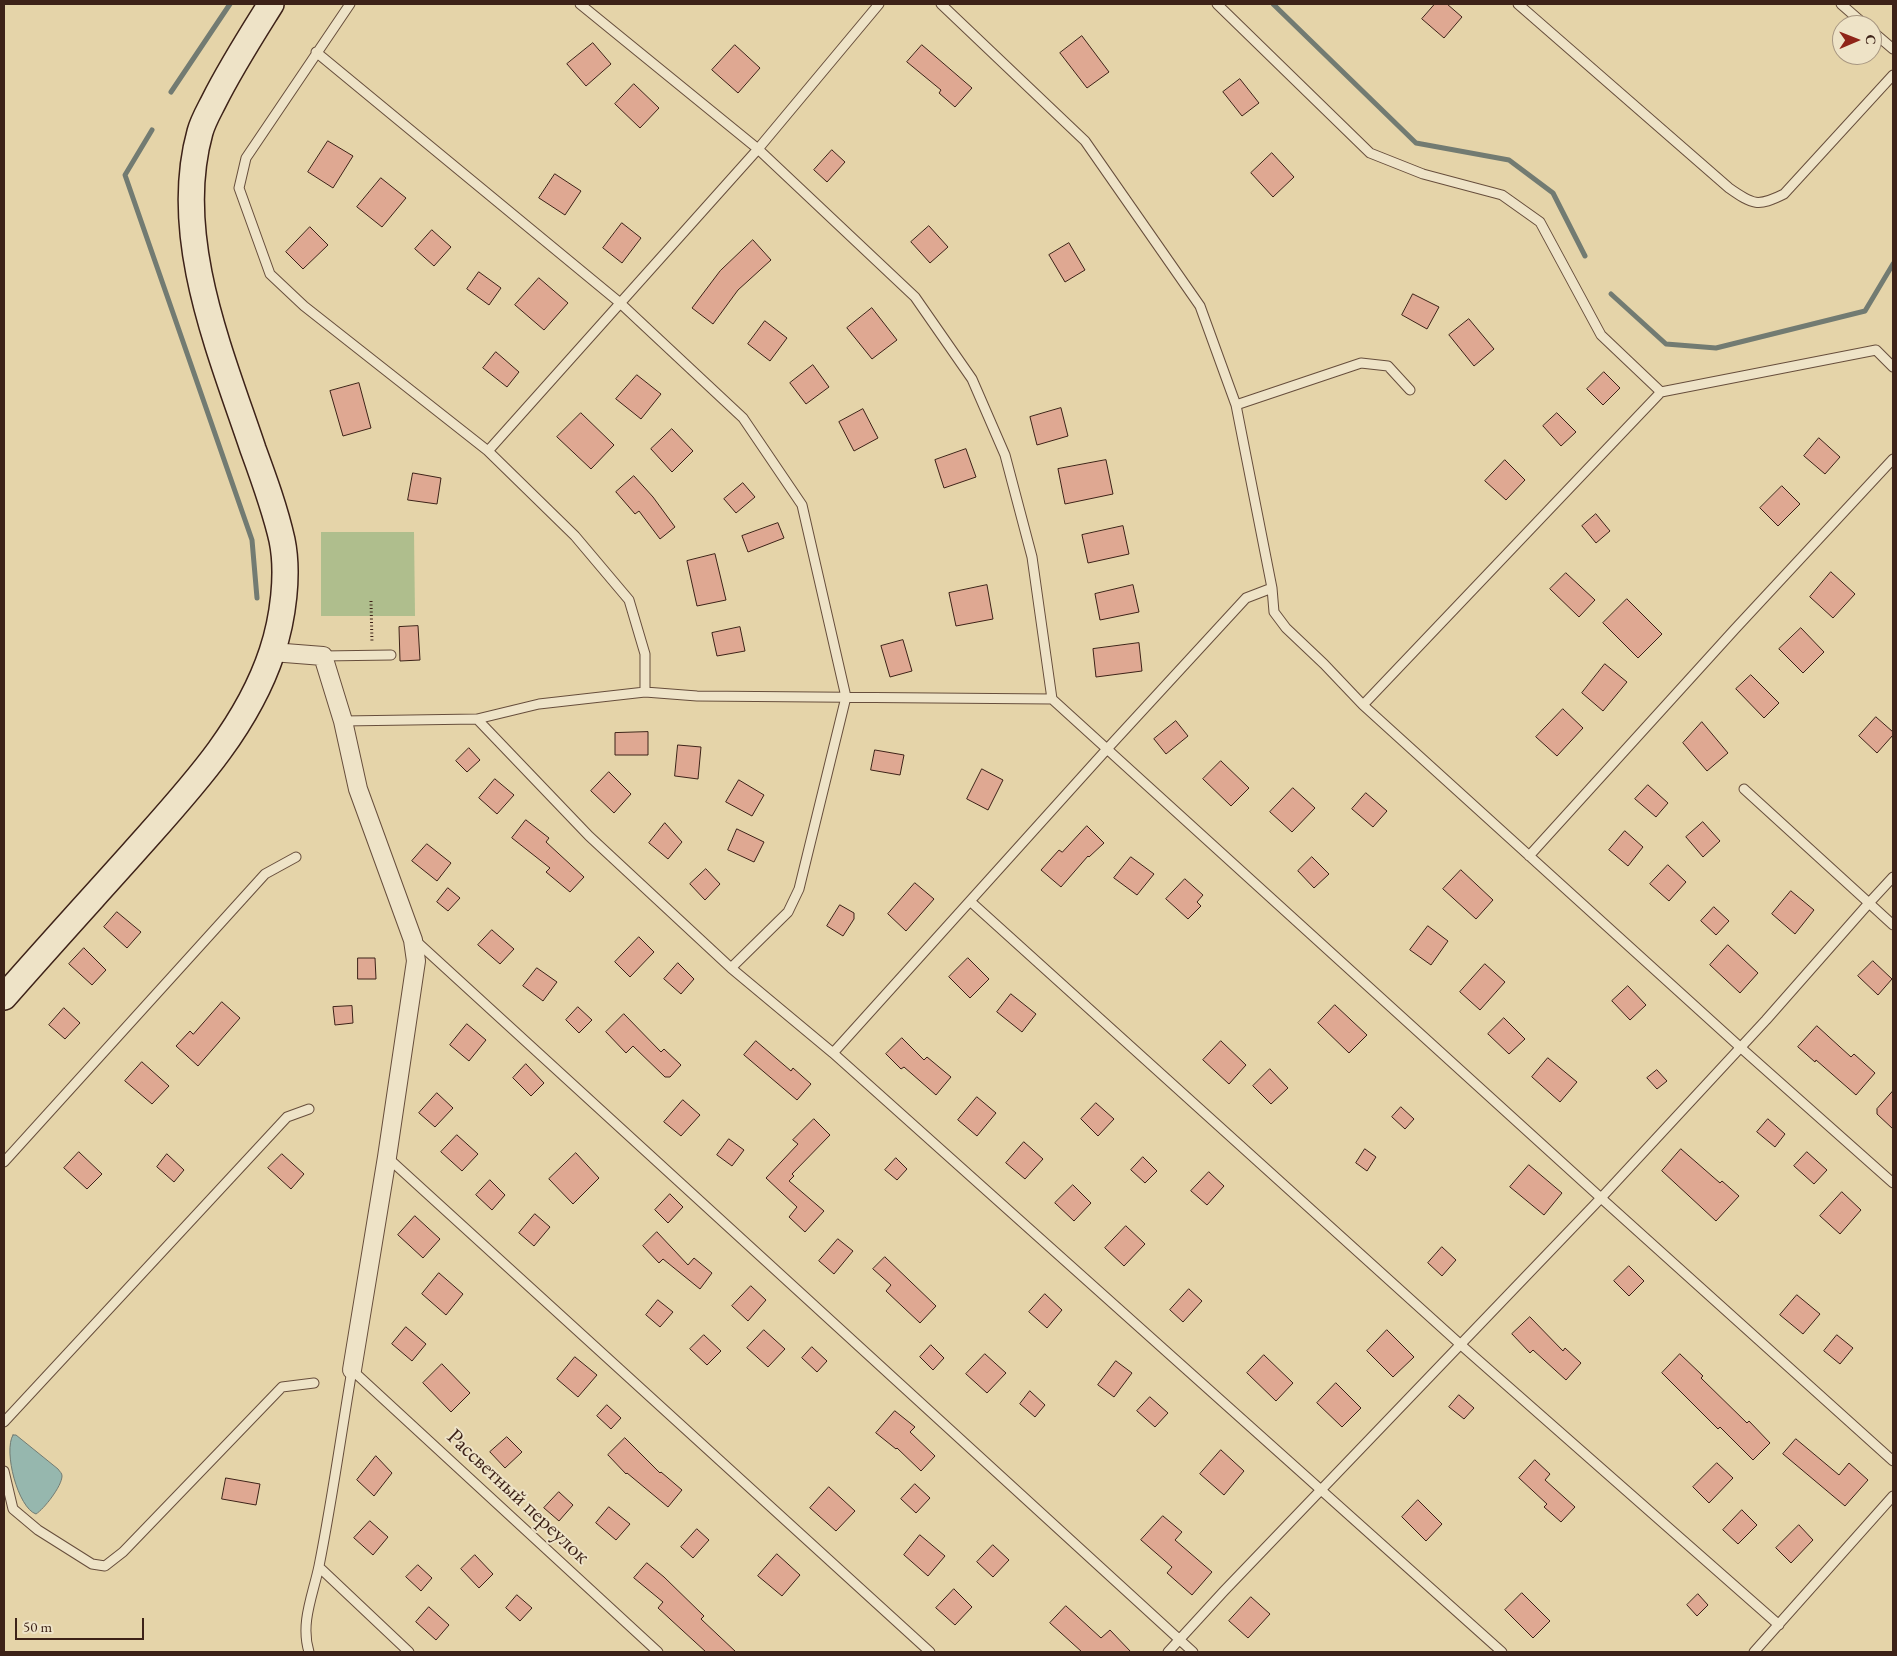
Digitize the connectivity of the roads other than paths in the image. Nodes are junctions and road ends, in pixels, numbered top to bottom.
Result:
1 (271, 4) edge
2 (350, 4) edge
3 (580, 4) edge
4 (879, 4) edge
5 (940, 4) edge
6 (1217, 4) edge
7 (1518, 4) edge
8 (1841, 4) edge
9 (1854, 15) edge
10 (1882, 40) edge
11 (1893, 49) edge
12 (316, 52) junction
13 (1893, 75) edge
14 (758, 148) junction
15 (619, 302) junction
16 (1893, 367) edge
17 (1410, 390) dead end
18 (1661, 392) junction
19 (1236, 404) junction
20 (488, 451) junction
21 (1893, 459) edge
22 (1272, 588) junction
23 (272, 652) junction
24 (391, 655) dead end
25 (323, 656) junction
26 (645, 692) junction
27 (846, 697) junction
28 (1052, 699) junction
29 (1363, 705) junction
30 (477, 719) junction
31 (343, 722) junction
32 (1107, 749) junction
33 (1744, 789) dead end
34 (1529, 856) junction
35 (296, 857) dead end
36 (1893, 877) edge
37 (971, 902) junction
38 (1869, 903) junction
39 (1893, 925) edge
40 (414, 940) junction
41 (731, 968) junction
42 (4, 997) edge
43 (1740, 1047) junction
44 (833, 1053) junction
45 (309, 1109) dead end
46 (387, 1156) junction
47 (4, 1162) edge
48 (1893, 1183) edge
49 (1601, 1198) junction
50 (1461, 1345) junction
51 (352, 1370) junction
52 (314, 1383) dead end
53 (4, 1422) edge
54 (1893, 1461) edge
55 (4, 1471) edge
56 (1320, 1491) junction
57 (1893, 1496) edge
58 (319, 1567) junction
59 (1779, 1625) junction
60 (1180, 1640) junction
61 (309, 1652) edge
62 (409, 1652) edge
63 (658, 1652) edge
64 (930, 1652) edge
65 (1168, 1652) edge
66 (1193, 1652) edge
67 (1502, 1652) edge
68 (1754, 1652) edge

1 - 23 street
2 - 12 lane
3 - 14 lane
4 - 14 lane
5 - 19 lane
6 - 18 lane
7 - 13 lane
8 - 9 lane
10 - 11 lane
12 - 15 lane
12 - 20 lane
14 - 15 lane
14 - 28 lane
15 - 20 lane
15 - 27 lane
16 - 18 lane
17 - 19 lane
18 - 29 lane
19 - 22 lane
20 - 26 lane
21 - 34 lane
22 - 29 lane
22 - 32 lane
23 - 25 street
23 - 42 street
24 - 25 lane
25 - 31 street
26 - 27 lane
26 - 30 lane
27 - 28 lane
27 - 41 lane
28 - 32 lane
29 - 34 lane
30 - 31 lane
30 - 41 lane
31 - 40 street
32 - 37 lane
32 - 49 lane
33 - 38 lane
34 - 43 lane
35 - 47 lane
36 - 38 lane
37 - 44 lane
37 - 50 lane
38 - 39 lane
38 - 43 lane
40 - 46 street
40 - 60 lane
41 - 44 lane
43 - 48 lane
43 - 49 lane
44 - 56 lane
45 - 53 lane
46 - 51 street
46 - 64 lane
49 - 50 lane
49 - 54 lane
50 - 56 lane
50 - 59 lane
51 - 58 lane
51 - 63 lane, Рассветный переулок
52 - 55 lane
56 - 60 lane
56 - 67 lane
57 - 59 lane
58 - 61 lane
58 - 62 lane
59 - 68 lane
60 - 65 lane
60 - 66 lane

